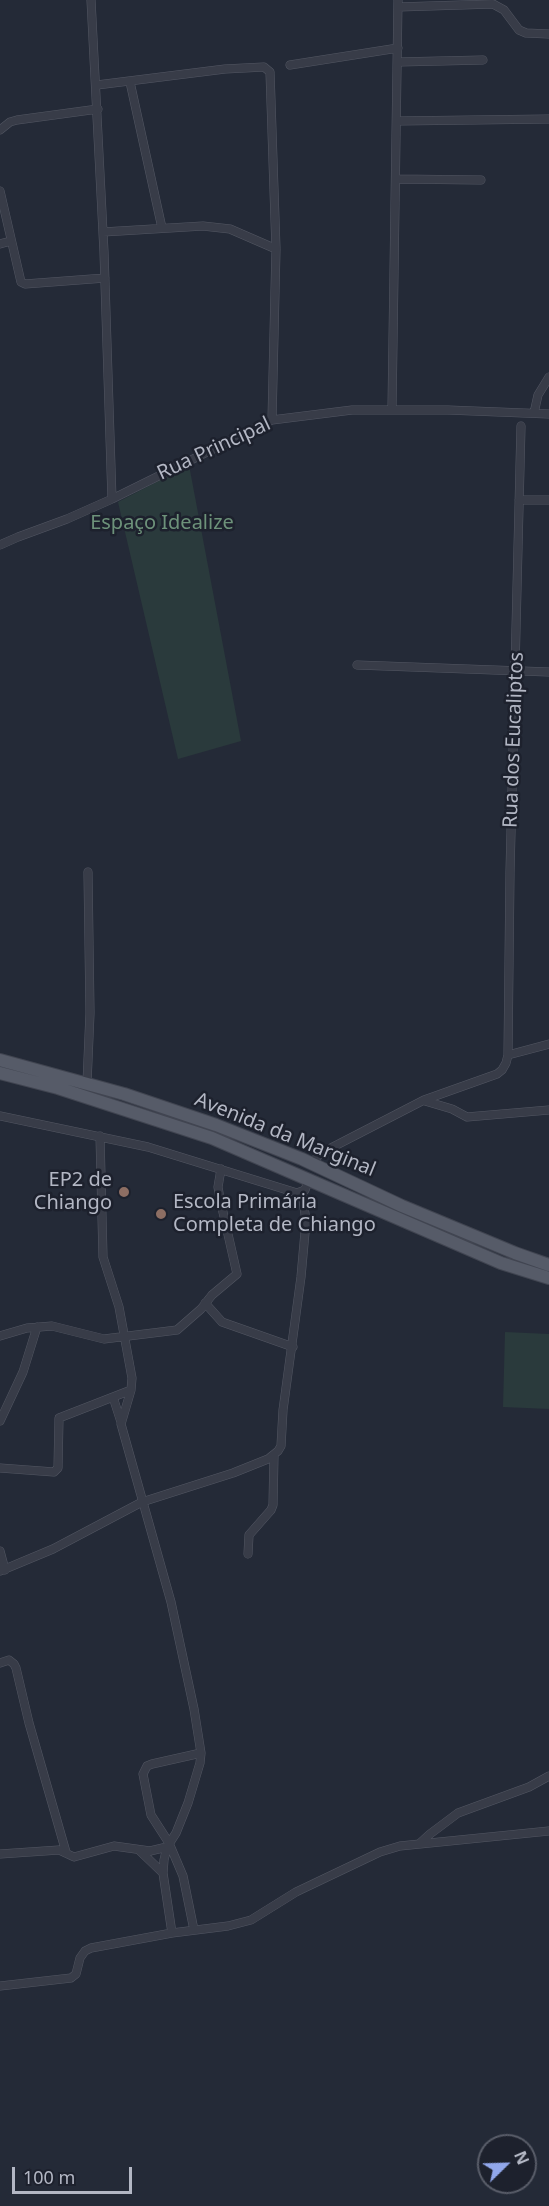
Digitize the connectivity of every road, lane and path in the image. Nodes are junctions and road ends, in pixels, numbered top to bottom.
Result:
1 (92, 0) edge
2 (398, 3) edge
3 (549, 34) edge
4 (398, 48) junction
5 (483, 60) dead end
6 (398, 62) junction
7 (290, 65) dead end
8 (130, 82) junction
9 (97, 86) junction
10 (98, 109) junction
11 (549, 119) edge
12 (397, 121) junction
13 (0, 130) edge
14 (396, 179) junction
15 (481, 180) dead end
16 (0, 191) edge
17 (162, 228) junction
18 (103, 232) junction
19 (11, 241) junction
20 (0, 244) edge
21 (276, 249) junction
22 (105, 278) junction
23 (549, 377) edge
24 (392, 409) junction
25 (511, 412) junction
26 (531, 413) junction
27 (549, 414) edge
28 (272, 420) junction
29 (521, 426) junction
30 (112, 499) junction
31 (519, 500) junction
32 (549, 500) edge
33 (0, 545) edge
34 (357, 665) dead end
35 (516, 671) junction
36 (549, 672) edge
37 (88, 872) dead end
38 (549, 1044) edge
39 (508, 1055) junction
40 (0, 1060) edge
41 (0, 1073) edge
42 (87, 1083) junction
43 (424, 1100) junction
44 (549, 1110) edge
45 (0, 1116) edge
46 (100, 1136) junction
47 (312, 1164) junction
48 (221, 1169) junction
49 (309, 1179) junction
50 (302, 1193) junction
51 (549, 1265) edge
52 (549, 1278) edge
53 (205, 1304) junction
54 (37, 1327) junction
55 (0, 1336) edge
56 (125, 1336) junction
57 (293, 1347) junction
58 (131, 1390) junction
59 (113, 1397) junction
60 (0, 1421) edge
61 (121, 1424) junction
62 (274, 1455) junction
63 (0, 1468) edge
64 (142, 1502) junction
65 (0, 1551) edge
66 (248, 1554) dead end
67 (2, 1570) edge
68 (0, 1663) edge
69 (201, 1753) junction
70 (549, 1776) edge
71 (549, 1832) edge
72 (419, 1844) junction
73 (168, 1845) junction
74 (141, 1851) junction
75 (66, 1852) junction
76 (0, 1854) edge
77 (163, 1873) junction
78 (194, 1930) junction
79 (172, 1933) junction
80 (0, 1986) edge

1 - 9 street
2 - 3 street
2 - 4 street
4 - 6 street
4 - 7 street
5 - 6 street
6 - 12 street
8 - 9 street
8 - 17 street
8 - 21 street
9 - 10 street
10 - 13 street
10 - 18 street
11 - 12 street
12 - 14 street
14 - 15 street
14 - 24 street
16 - 19 street
17 - 18 street
17 - 21 street
18 - 22 street
19 - 20 street
19 - 22 street
21 - 28 street
22 - 30 street
23 - 26 street
24 - 25 street, Rua Principal
24 - 28 street, Rua Principal
25 - 26 street, Rua Principal
25 - 29 street
26 - 27 street, Rua Principal
26 - 29 street
28 - 30 street, Rua Principal
29 - 31 street, Rua dos Eucaliptos
30 - 33 street, Rua Principal
31 - 32 street
31 - 35 street, Rua dos Eucaliptos
34 - 35 street
35 - 36 street
35 - 39 street, Rua dos Eucaliptos
37 - 42 street
38 - 39 street
39 - 43 street
40 - 42 main road, Avenida da Marginal
41 - 49 main road, Avenida da Marginal
42 - 47 main road, Avenida da Marginal
43 - 44 street
43 - 47 street
45 - 46 street
46 - 48 street
46 - 56 street
47 - 51 main road, Avenida da Marginal
48 - 50 street
48 - 53 street
49 - 50 street
49 - 52 main road, Avenida da Marginal
50 - 57 street
53 - 56 street
53 - 57 street
54 - 55 street
54 - 56 street
54 - 60 street
56 - 58 street
57 - 62 street
58 - 59 street
58 - 61 street
59 - 61 street
59 - 63 street
61 - 64 street
62 - 64 street
62 - 66 street
64 - 67 street
64 - 69 street
65 - 67 street
68 - 75 street
69 - 73 street
69 - 73 street
70 - 72 street
71 - 72 street
72 - 78 street
73 - 74 street
73 - 77 street
73 - 78 street
74 - 75 street
74 - 77 street
75 - 76 street
77 - 79 street
78 - 79 street
79 - 80 street

